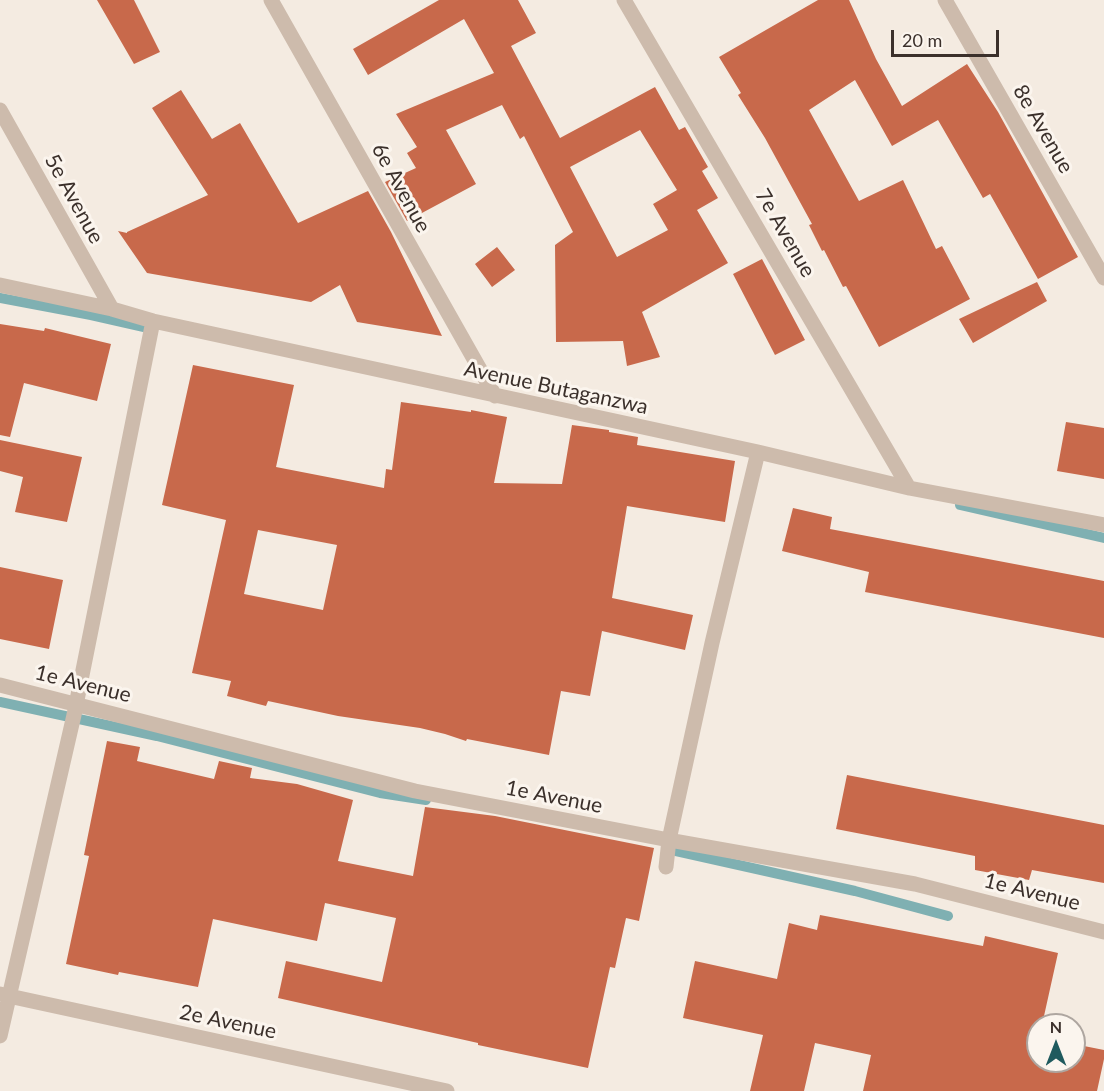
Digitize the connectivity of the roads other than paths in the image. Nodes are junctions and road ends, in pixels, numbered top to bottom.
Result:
1 (271, 0) edge
2 (624, 0) edge
3 (945, 0) edge
4 (0, 110) edge
5 (1104, 278) edge
6 (0, 285) edge
7 (112, 309) junction
8 (153, 321) junction
9 (495, 396) junction
10 (758, 452) junction
11 (909, 488) junction
12 (1104, 525) edge
13 (0, 685) edge
14 (77, 703) junction
15 (669, 840) junction
16 (666, 867) dead end
17 (1104, 932) edge
18 (4, 995) edge
19 (0, 1036) edge
20 (447, 1091) edge

1 - 9 street, 6e Avenue
2 - 11 street, 7e Avenue
3 - 5 street, 8e Avenue
4 - 7 street, 5e Avenue
6 - 7 street, Avenue Butaganzwa
7 - 8 street, Avenue Butaganzwa
8 - 9 street, Avenue Butaganzwa
8 - 14 street
9 - 10 street, Avenue Butaganzwa
10 - 11 street, Avenue Butaganzwa
10 - 15 street
11 - 12 street, Avenue Butaganzwa
13 - 14 street, 1e Avenue
14 - 15 street, 1e Avenue
14 - 18 street
15 - 16 street
15 - 17 street, 1e Avenue
18 - 19 street
18 - 20 street, 2e Avenue

